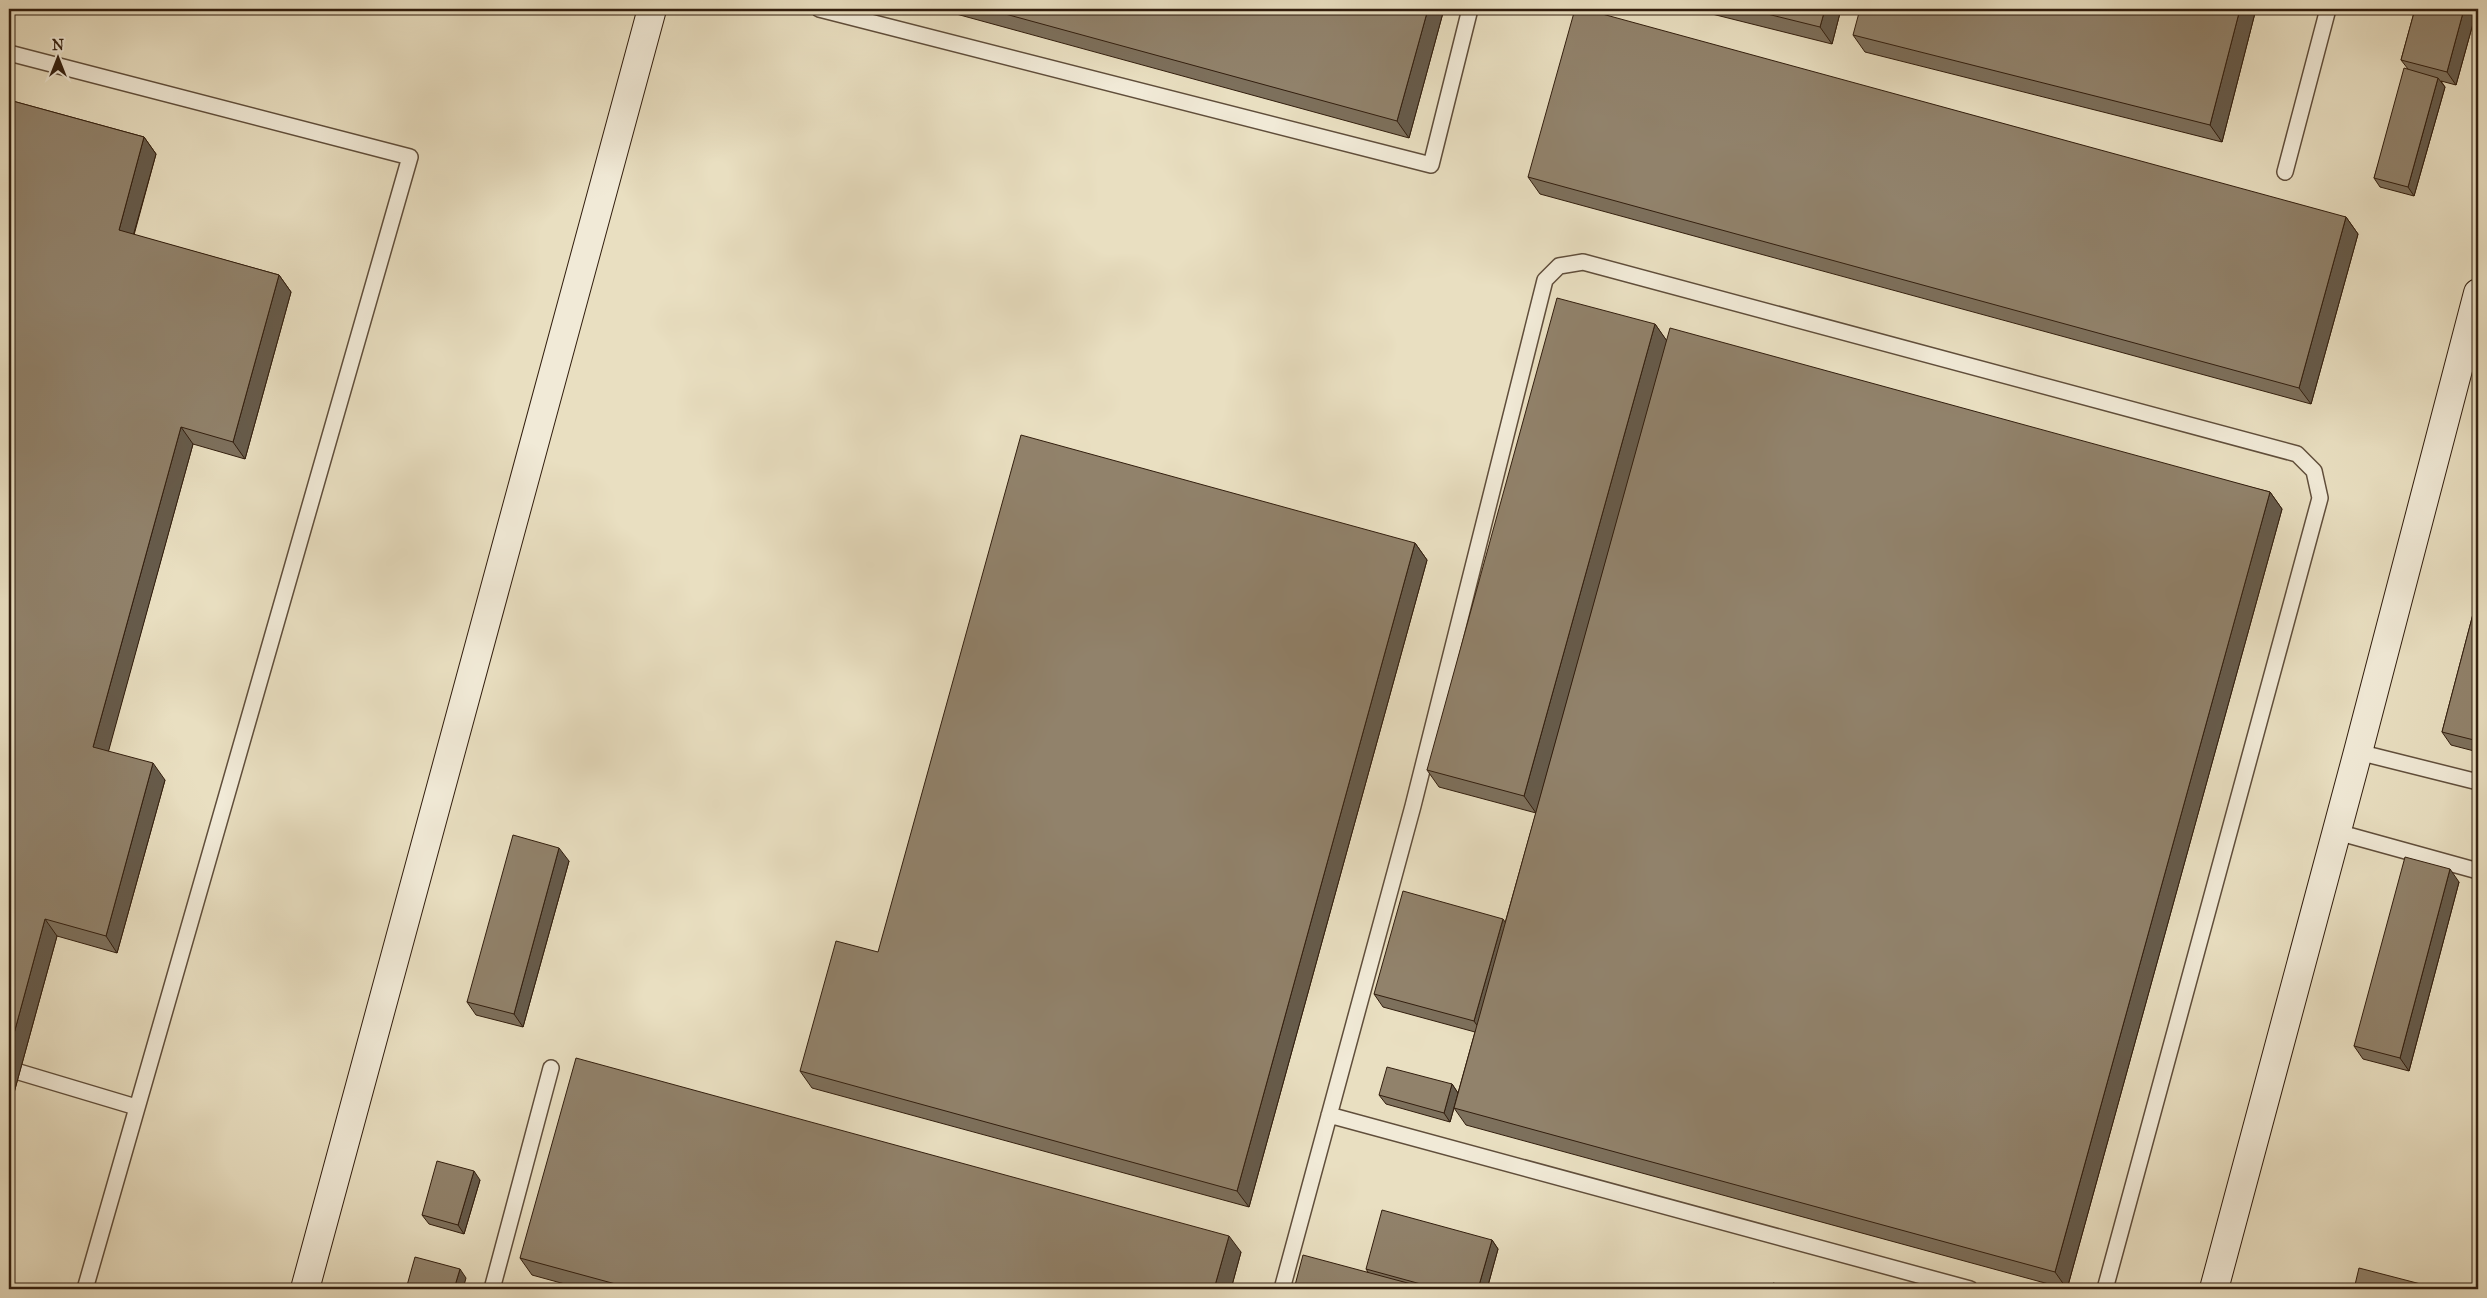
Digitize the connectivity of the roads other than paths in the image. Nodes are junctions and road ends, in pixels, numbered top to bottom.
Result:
1 (652, 9) edge
2 (819, 9) edge
3 (1470, 9) edge
4 (2328, 9) edge
5 (9, 53) edge
6 (2285, 172) dead end
7 (2478, 293) edge
8 (2358, 752) junction
9 (2478, 782) edge
10 (2337, 832) junction
11 (2478, 870) edge
12 (551, 1068) dead end
13 (9, 1069) edge
14 (136, 1107) junction
15 (1329, 1115) junction
16 (86, 1289) edge
17 (305, 1289) edge
18 (492, 1289) edge
19 (1282, 1289) edge
20 (1970, 1289) edge
21 (2105, 1289) edge
22 (2214, 1289) edge

1 - 17 street
2 - 3 lane
4 - 6 lane
5 - 14 lane
7 - 8 street
8 - 9 lane
8 - 10 street
10 - 11 lane
10 - 22 street
12 - 18 lane
13 - 14 lane
14 - 16 lane
15 - 19 lane
15 - 20 lane
15 - 21 lane

